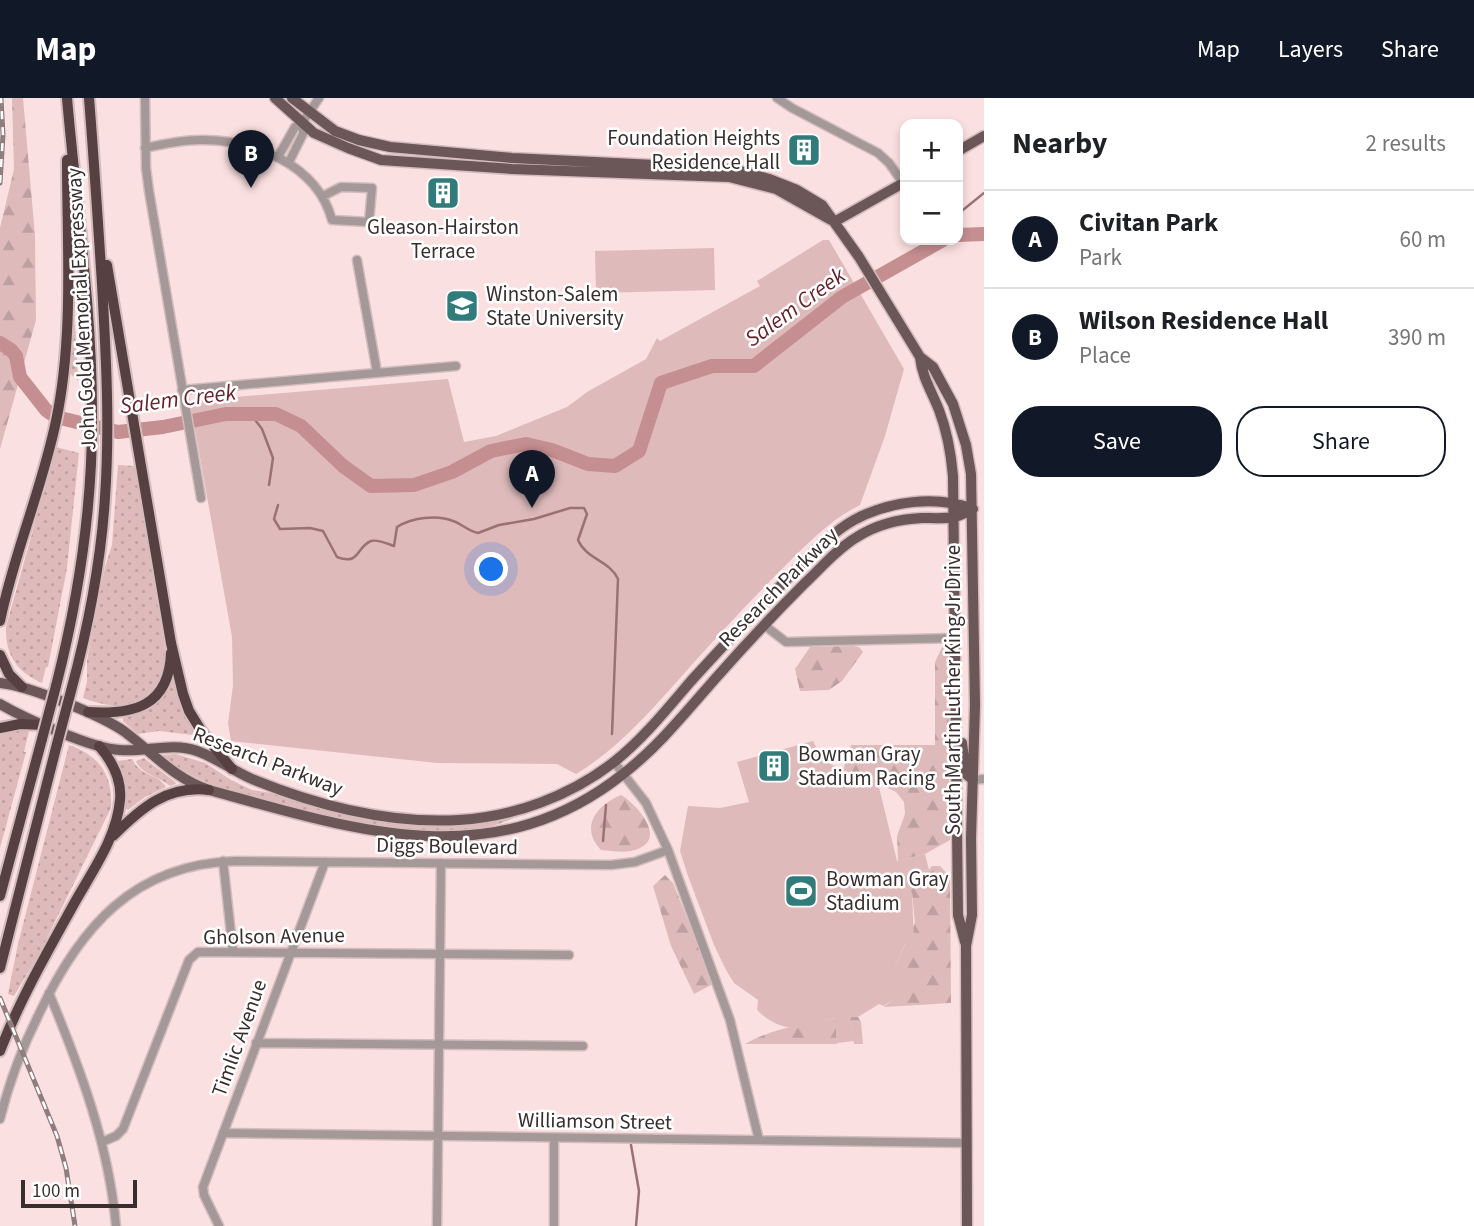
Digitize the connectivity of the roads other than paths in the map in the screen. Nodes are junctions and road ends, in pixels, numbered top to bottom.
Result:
1 (89, 98) edge
2 (145, 98) edge
3 (275, 98) edge
4 (292, 98) edge
5 (320, 98) edge
6 (777, 98) edge
7 (67, 103) edge
8 (309, 113) junction
9 (302, 123) junction
10 (984, 136) edge
11 (145, 148) junction
12 (963, 148) edge
13 (278, 157) junction
14 (289, 162) junction
15 (900, 177) edge
16 (900, 184) edge
17 (323, 196) junction
18 (97, 200) junction
19 (834, 222) junction
20 (357, 260) dead end
21 (920, 357) junction
22 (456, 366) dead end
23 (377, 372) junction
24 (182, 390) junction
25 (201, 498) dead end
26 (954, 502) junction
27 (973, 509) junction
28 (954, 517) junction
29 (9, 578) junction
30 (0, 593) edge
31 (0, 621) edge
32 (764, 625) junction
33 (956, 638) junction
34 (171, 643) junction
35 (0, 655) edge
36 (0, 682) edge
37 (22, 687) junction
38 (0, 704) edge
39 (88, 712) junction
40 (956, 712) junction
41 (44, 725) junction
42 (0, 727) edge
43 (99, 746) junction
44 (144, 749) junction
45 (614, 762) junction
46 (232, 769) junction
47 (624, 774) junction
48 (979, 780) edge
49 (209, 790) junction
50 (111, 838) junction
51 (668, 850) junction
52 (223, 861) junction
53 (325, 862) junction
54 (441, 863) junction
55 (0, 896) edge
56 (966, 946) junction
57 (233, 952) junction
58 (290, 952) junction
59 (440, 954) junction
60 (569, 955) dead end
61 (0, 968) edge
62 (49, 993) junction
63 (257, 1042) junction
64 (439, 1045) junction
65 (583, 1046) dead end
66 (0, 1051) edge
67 (0, 1119) edge
68 (223, 1133) junction
69 (438, 1137) junction
70 (554, 1138) junction
71 (759, 1140) junction
72 (102, 1142) junction
73 (967, 1143) junction
74 (116, 1226) edge
75 (219, 1226) edge
76 (437, 1226) edge
77 (554, 1226) edge
78 (968, 1226) edge

1 - 18 highway, John Gold Memorial Expressway
2 - 11 street
3 - 9 main road, South Martin Luther King Jr Drive
4 - 8 main road, South Martin Luther King Jr Drive
5 - 8 street
6 - 15 street
7 - 29 highway
7 - 55 highway, John Gold Memorial Expressway, bridge
8 - 9 street
8 - 19 main road, South Martin Luther King Jr Drive
9 - 13 street
9 - 14 street
9 - 19 main road, South Martin Luther King Jr Drive
10 - 12 main road
11 - 13 street
11 - 24 street
13 - 14 street
14 - 17 street
16 - 19 main road
17 - 17 street
18 - 34 highway
18 - 61 highway, John Gold Memorial Expressway, bridge
19 - 21 main road, South Martin Luther King Jr Drive
20 - 23 street
21 - 26 main road, South Martin Luther King Jr Drive
21 - 27 main road, South Martin Luther King Jr Drive
22 - 23 street
23 - 24 street
24 - 25 street
26 - 27 main road, Research Parkway
26 - 28 main road, South Martin Luther King Jr Drive
26 - 45 main road, Research Parkway
27 - 28 main road, Research Parkway
27 - 48 main road, South Martin Luther King Jr Drive
28 - 32 main road, Research Parkway
28 - 33 main road, South Martin Luther King Jr Drive
29 - 30 highway
29 - 31 highway
32 - 33 street
32 - 47 main road, Research Parkway
33 - 40 main road, South Martin Luther King Jr Drive
34 - 39 highway
34 - 46 highway
35 - 37 highway
36 - 37 main road, Research Parkway
37 - 39 main road, Research Parkway
38 - 41 main road, Research Parkway
39 - 44 main road, Research Parkway
40 - 48 main road
40 - 56 main road, South Martin Luther King Jr Drive
41 - 42 highway
41 - 43 main road, Research Parkway
43 - 44 main road, Research Parkway
43 - 50 highway
44 - 46 main road, Research Parkway
44 - 49 main road, Research Parkway
45 - 46 main road, Research Parkway
45 - 47 street
47 - 49 main road, Research Parkway
47 - 51 street
48 - 56 main road, South Martin Luther King Jr Drive
49 - 50 highway
50 - 66 highway
51 - 54 street, Diggs Boulevard
51 - 71 street
52 - 53 street, Diggs Boulevard
52 - 57 street
52 - 62 street, Diggs Boulevard
53 - 54 street, Diggs Boulevard
53 - 58 street, Timlic Avenue
54 - 59 street
56 - 73 main road
57 - 58 street, Gholson Avenue
57 - 72 street, Gholson Avenue
58 - 59 street, Gholson Avenue
58 - 63 street, Timlic Avenue
59 - 60 street, Gholson Avenue
59 - 64 street
62 - 67 street, Diggs Boulevard
62 - 72 street
63 - 64 street
63 - 68 street, Timlic Avenue
64 - 65 street
64 - 69 street
68 - 69 street, Williamson Street
68 - 75 street, Timlic Avenue
69 - 70 street, Williamson Street
69 - 76 street
70 - 71 street, Williamson Street
70 - 77 street
71 - 73 street, Williamson Street
72 - 74 street
73 - 78 main road

